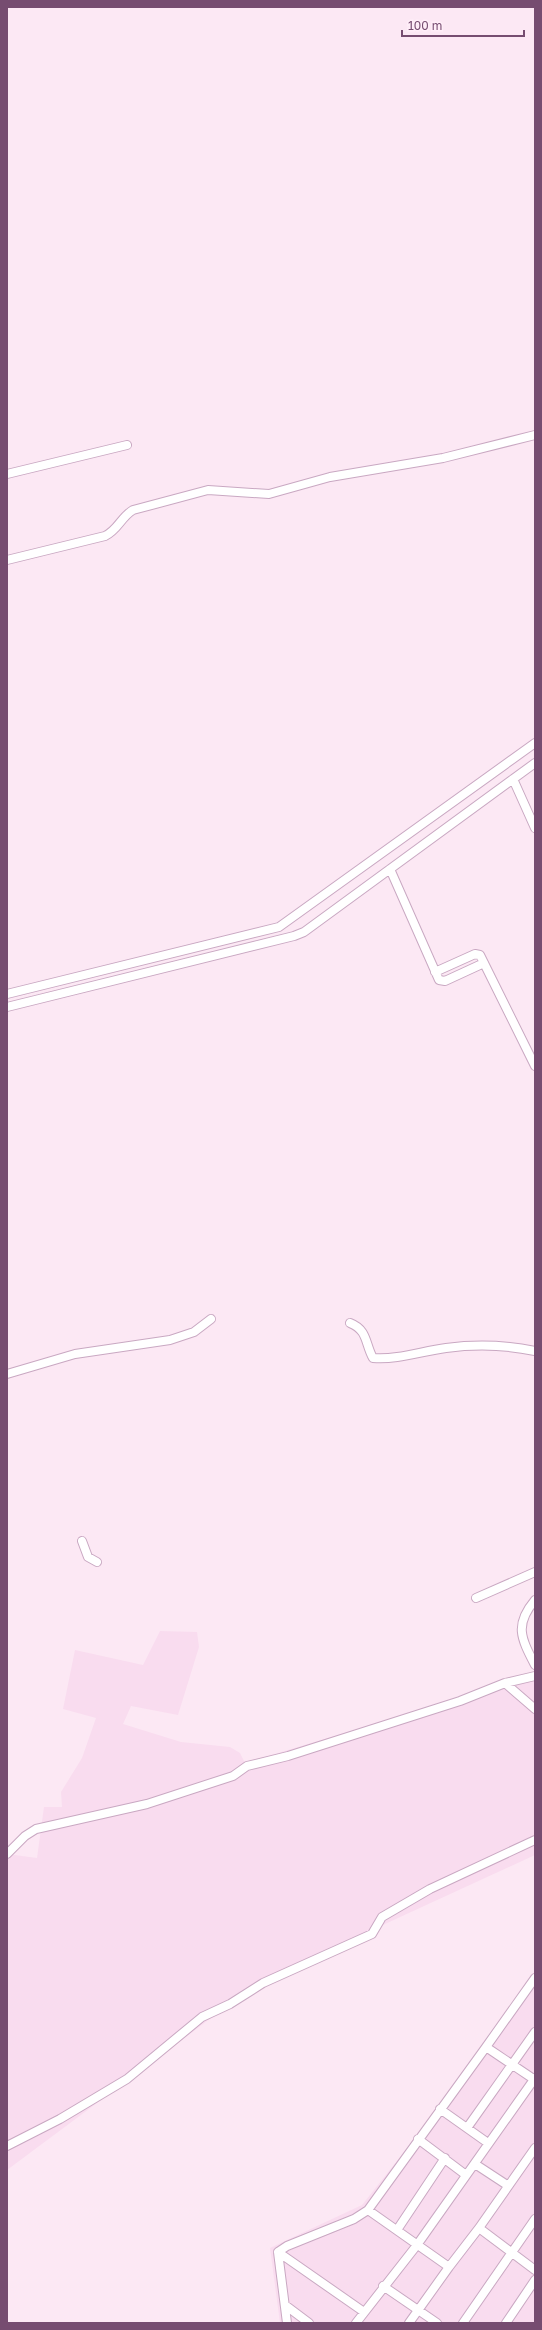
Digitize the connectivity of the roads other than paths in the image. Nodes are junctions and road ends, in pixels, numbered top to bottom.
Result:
1 (535, 435) edge
2 (128, 445) dead end
3 (7, 474) edge
4 (7, 560) edge
5 (535, 743) edge
6 (535, 763) edge
7 (513, 779) junction
8 (535, 828) edge
9 (390, 869) junction
10 (484, 963) junction
11 (435, 972) junction
12 (7, 994) edge
13 (7, 1007) edge
14 (535, 1066) edge
15 (211, 1319) dead end
16 (350, 1323) dead end
17 (535, 1351) edge
18 (7, 1374) edge
19 (82, 1541) dead end
20 (97, 1562) dead end
21 (535, 1572) edge
22 (476, 1598) dead end
23 (535, 1600) edge
24 (535, 1665) edge
25 (535, 1676) edge
26 (505, 1683) junction
27 (535, 1709) edge
28 (535, 1840) edge
29 (7, 1854) edge
30 (535, 1978) edge
31 (535, 2032) edge
32 (486, 2047) junction
33 (512, 2065) junction
34 (535, 2079) edge
35 (440, 2109) junction
36 (467, 2128) junction
37 (418, 2139) junction
38 (488, 2143) junction
39 (7, 2146) edge
40 (535, 2148) edge
41 (445, 2158) junction
42 (475, 2164) junction
43 (466, 2176) junction
44 (507, 2185) junction
45 (368, 2210) junction
46 (535, 2219) edge
47 (479, 2228) junction
48 (397, 2230) junction
49 (417, 2244) junction
50 (278, 2252) junction
51 (513, 2253) junction
52 (449, 2267) junction
53 (535, 2270) edge
54 (535, 2280) edge
55 (383, 2286) junction
56 (285, 2305) junction
57 (419, 2310) junction
58 (364, 2312) junction
59 (287, 2323) edge
60 (309, 2323) edge
61 (356, 2323) edge
62 (409, 2323) edge
63 (436, 2323) edge
64 (463, 2323) edge
65 (506, 2323) edge

1 - 4 street
2 - 3 street
5 - 12 street
6 - 7 street
7 - 8 street
7 - 9 street
9 - 11 street
9 - 13 street
10 - 11 street
10 - 11 street
10 - 14 street
15 - 18 street
16 - 17 street
19 - 20 street
21 - 22 street
23 - 24 street
25 - 26 street
26 - 27 street
26 - 29 street
28 - 39 street
30 - 32 street
31 - 33 street
32 - 33 street
32 - 35 street
33 - 34 street
33 - 36 street
34 - 38 street
35 - 36 street
35 - 37 street
36 - 38 street
37 - 41 street
37 - 45 street
38 - 42 street
40 - 44 street
41 - 43 street
41 - 48 street
42 - 43 street
42 - 44 street
43 - 49 street
44 - 47 street
45 - 48 street
45 - 50 street
46 - 51 street
47 - 51 street
47 - 52 street
48 - 49 street
49 - 52 street
49 - 55 street
50 - 56 street
50 - 58 street
51 - 53 street
51 - 64 street
52 - 57 street
54 - 65 street
55 - 57 street
55 - 58 street
56 - 59 street
56 - 60 street
57 - 62 street
57 - 63 street
58 - 61 street

